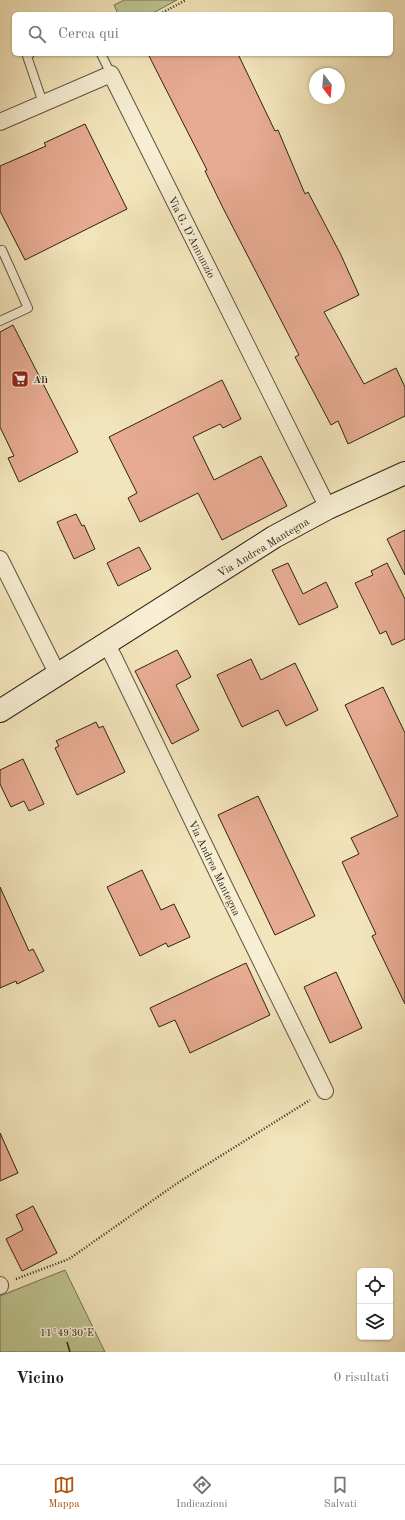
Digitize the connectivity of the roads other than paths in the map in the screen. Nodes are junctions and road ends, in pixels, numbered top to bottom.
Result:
1 (27, 56) edge
2 (102, 56) edge
3 (111, 74) junction
4 (44, 103) junction
5 (0, 122) edge
6 (0, 251) edge
7 (0, 321) edge
8 (405, 473) edge
9 (328, 508) junction
10 (0, 559) edge
11 (106, 644) junction
12 (58, 675) junction
13 (0, 711) edge
14 (325, 1090) road end

1 - 4 lane
2 - 3 lane
3 - 4 street
3 - 9 street, Via G. D'Annunzio
4 - 5 street
6 - 7 lane
8 - 9 main road, Via Andrea Mantegna
9 - 11 main road, Via Andrea Mantegna
10 - 12 street
11 - 12 main road, Via Andrea Mantegna
11 - 14 street, Via Andrea Mantegna
12 - 13 main road, Via Andrea Mantegna

